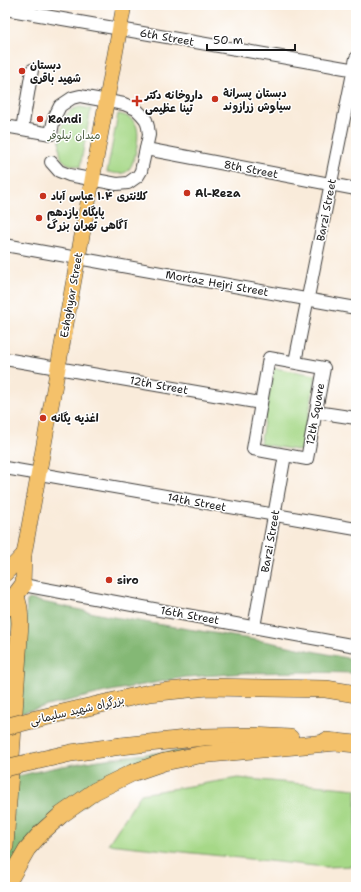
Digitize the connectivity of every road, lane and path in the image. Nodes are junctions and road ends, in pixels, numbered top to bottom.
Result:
1 (124, 5) edge
2 (5, 9) edge
3 (120, 29) junction
4 (355, 66) edge
5 (32, 70) dead end
6 (107, 101) junction
7 (5, 126) edge
8 (22, 129) junction
9 (146, 149) junction
10 (51, 162) dead end
11 (92, 180) junction
12 (331, 185) junction
13 (356, 189) edge
14 (5, 244) edge
15 (78, 258) junction
16 (308, 299) junction
17 (356, 308) edge
18 (5, 359) edge
19 (295, 362) junction
20 (58, 368) junction
21 (261, 404) junction
22 (316, 412) junction
23 (356, 418) edge
24 (285, 455) junction
25 (5, 468) edge
26 (38, 474) junction
27 (274, 515) junction
28 (356, 529) edge
29 (24, 554) junction
30 (5, 574) edge
31 (20, 591) junction
32 (5, 609) edge
33 (254, 627) junction
34 (356, 646) edge
35 (326, 689) junction
36 (356, 689) edge
37 (356, 694) edge
38 (5, 728) edge
39 (337, 742) junction
40 (356, 744) edge
41 (5, 768) edge
42 (5, 846) edge
43 (5, 887) edge

1 - 3 main road, Eshghyar Street
2 - 3 street, 6th Street
3 - 4 street, 6th Street
3 - 6 main road, Eshghyar Street
4 - 12 street, Barzi Street
5 - 8 street
6 - 8 street
6 - 9 street
6 - 11 main road, Eshghyar Street
7 - 8 street
9 - 11 street
9 - 12 street, 8th Street
10 - 11 street
11 - 15 main road, Eshghyar Street
12 - 13 street, 8th Street
12 - 16 street, Barzi Street
14 - 15 street, Mortaz Hejri Street
15 - 16 street, Mortaz Hejri Street
15 - 20 main road, Eshghyar Street
16 - 17 street, Mortaz Hejri Street
16 - 19 street, Barzi Street
18 - 20 street, 12th Street
19 - 21 street, 12th Square
19 - 22 street, 12th Square
20 - 21 street, 12th Street
20 - 26 main road, Eshghyar Street
21 - 24 street, 12th Square
22 - 23 street
22 - 24 street, 12th Square
24 - 27 street, Barzi Street
25 - 26 street, 14th Street
26 - 27 street, 14th Street
26 - 29 main road, Eshghyar Street
27 - 28 street, 14th Street
27 - 33 street, Barzi Street
29 - 30 main road
29 - 31 main road, Eshghyar Street
31 - 32 highway
31 - 33 street, 16th Street
31 - 42 highway
33 - 34 street, 16th Street
35 - 36 main road
35 - 37 highway, بزرگراه شهید سلیمانی
35 - 38 highway, بزرگراه شهید سلیمانی, bridge
39 - 40 highway
39 - 41 highway, bridge
39 - 43 highway

